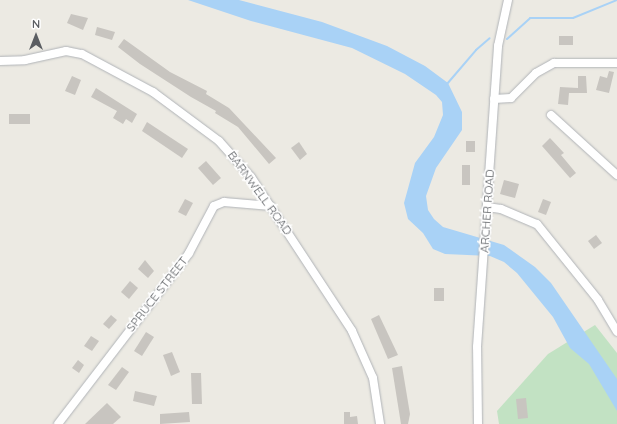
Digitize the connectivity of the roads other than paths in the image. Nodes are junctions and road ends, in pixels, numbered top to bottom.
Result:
1 (508, 0) edge
2 (0, 61) edge
3 (617, 63) edge
4 (494, 99) junction
5 (551, 115) dead end
6 (617, 175) edge
7 (271, 206) junction
8 (487, 207) junction
9 (617, 332) edge
10 (58, 424) edge
11 (380, 424) edge
12 (478, 424) edge

1 - 4 street, ARCHER ROAD
2 - 7 street, BARNWELL ROAD
3 - 4 street
4 - 8 street, ARCHER ROAD
5 - 6 street
7 - 10 street, SPRUCE STREET
7 - 11 street, BARNWELL ROAD
8 - 9 street
8 - 12 street, ARCHER ROAD

